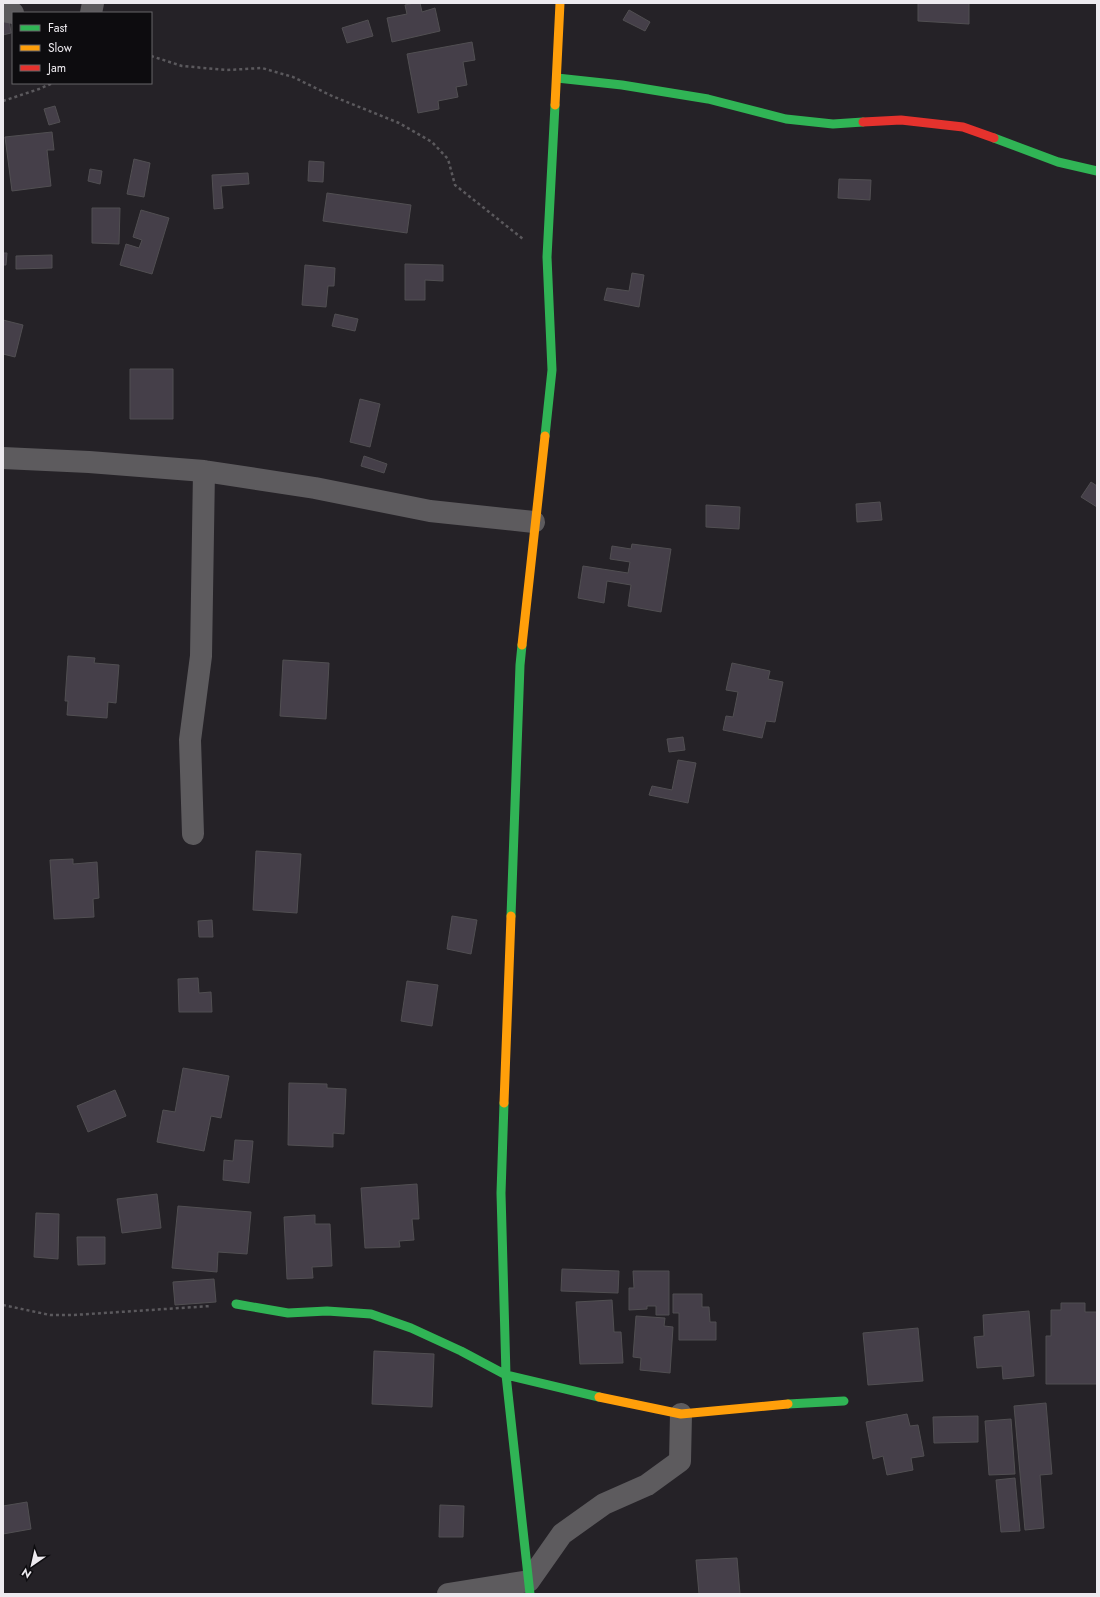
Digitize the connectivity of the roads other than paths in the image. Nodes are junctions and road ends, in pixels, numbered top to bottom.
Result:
1 (560, 3) edge
2 (557, 78) junction
3 (1097, 171) edge
4 (3, 458) edge
5 (204, 471) junction
6 (534, 522) junction
7 (193, 834) dead end
8 (236, 1304) road end
9 (506, 1375) junction
10 (844, 1401) dead end
11 (681, 1414) junction
12 (530, 1587) edge
13 (448, 1594) edge

1 - 2 street
2 - 3 street
2 - 6 street
4 - 5 street
5 - 6 street
5 - 7 street
6 - 9 street
8 - 9 street
9 - 11 street
9 - 12 street
10 - 11 street
11 - 12 street
12 - 13 street

